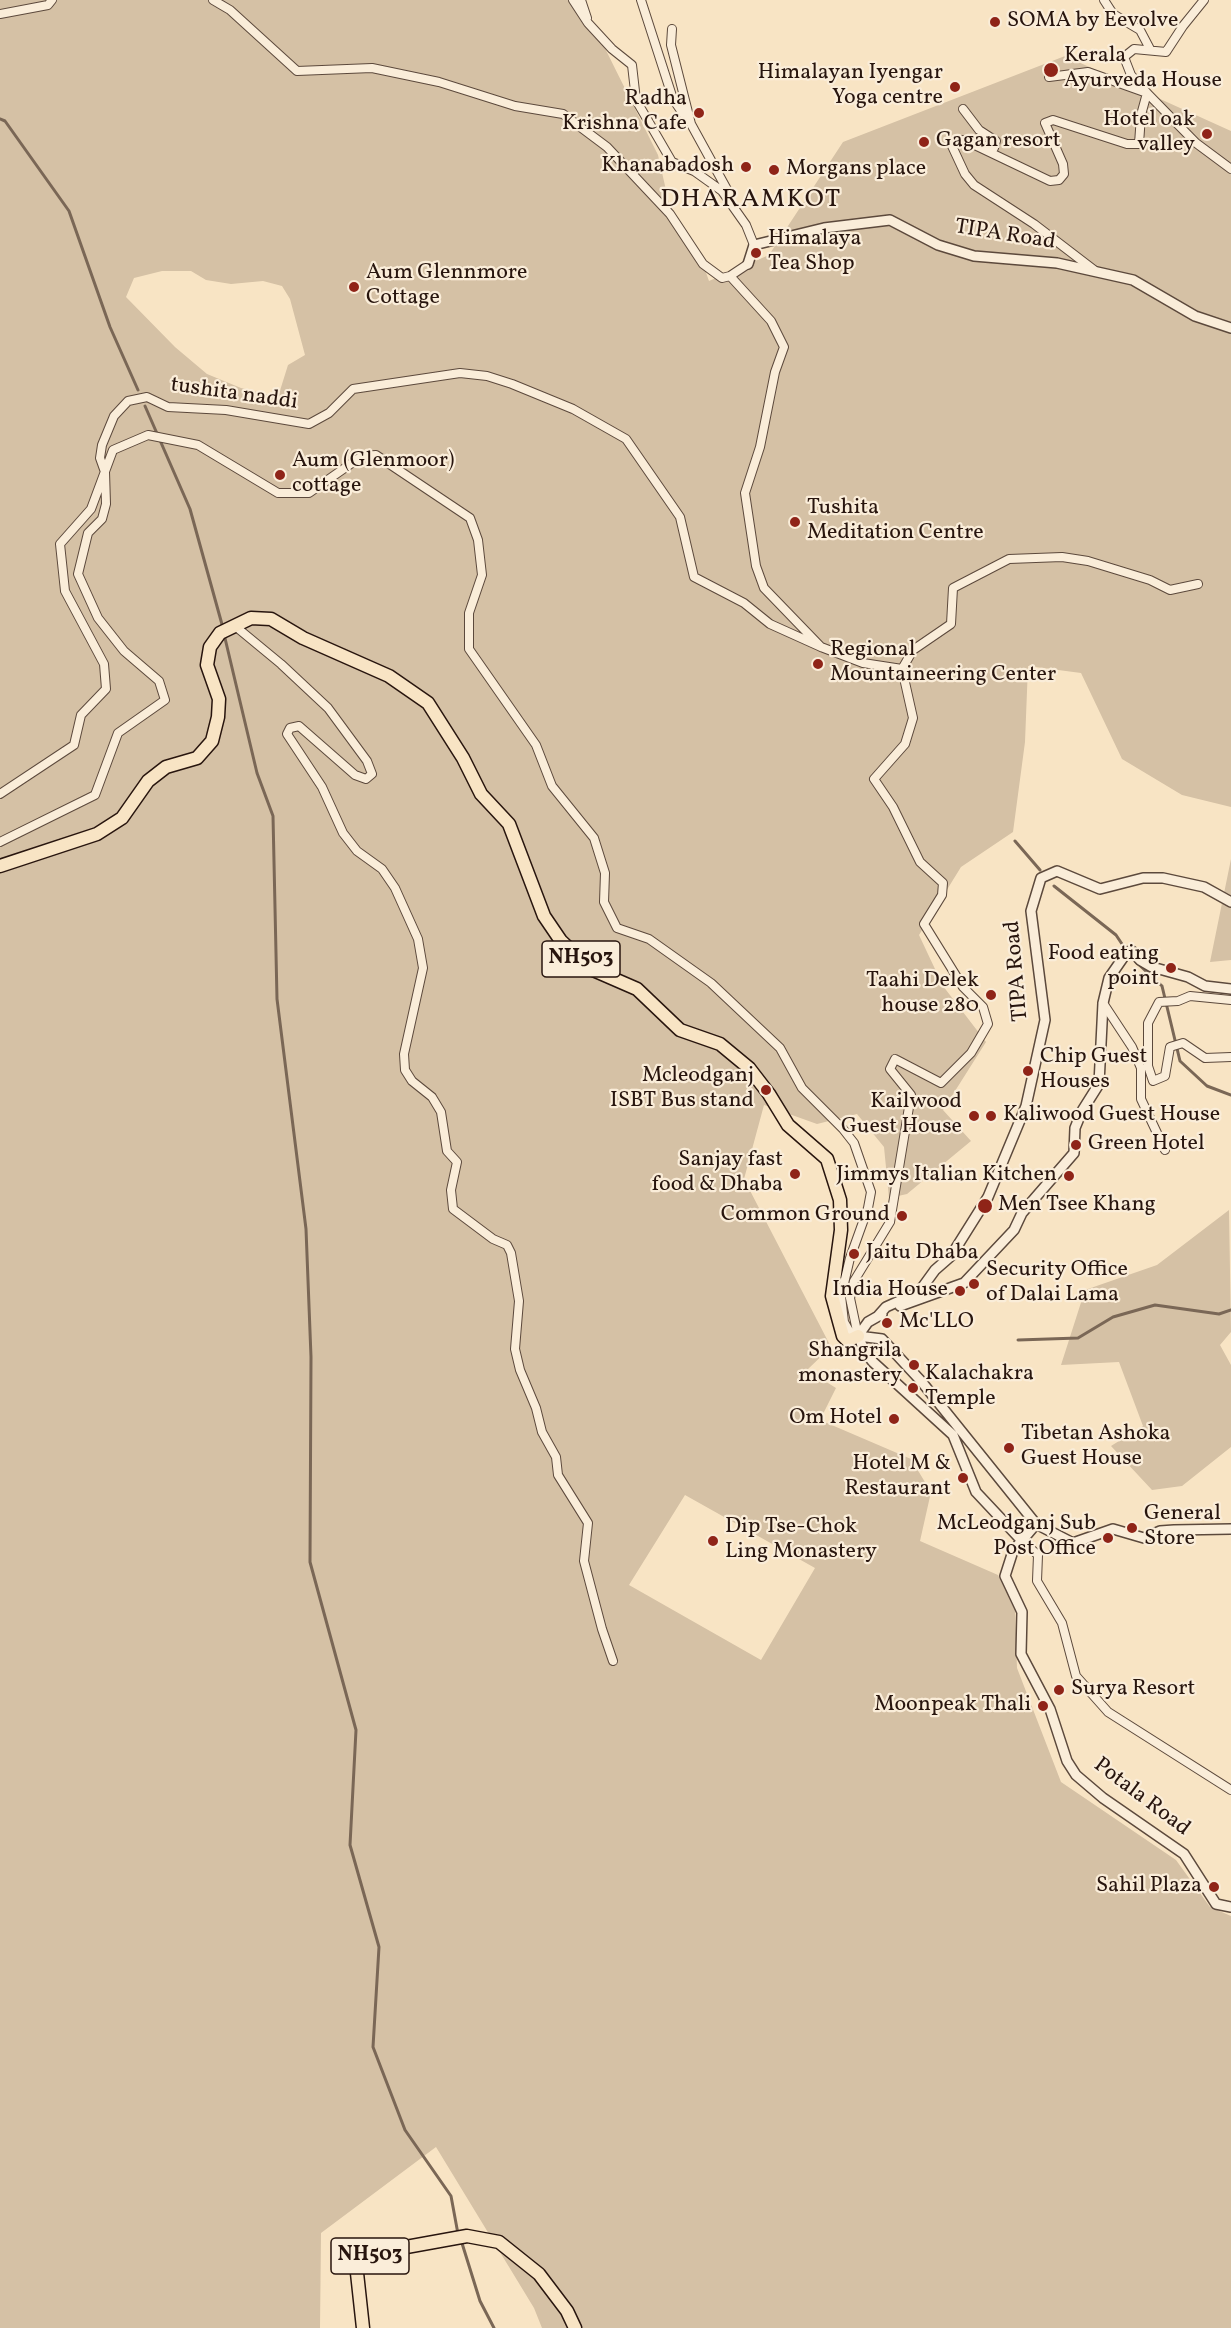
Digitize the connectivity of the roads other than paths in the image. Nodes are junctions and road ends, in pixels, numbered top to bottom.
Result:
1 (52, 0) edge
2 (213, 0) edge
3 (573, 0) edge
4 (581, 0) edge
5 (641, 0) edge
6 (1104, 0) edge
7 (1204, 0) edge
8 (0, 14) edge
9 (588, 22) junction
10 (672, 28) dead end
11 (1150, 49) junction
12 (1049, 77) dead end
13 (1147, 93) junction
14 (963, 109) dead end
15 (690, 124) junction
16 (977, 145) junction
17 (1231, 169) edge
18 (746, 225) junction
19 (754, 244) junction
20 (748, 264) joint
21 (1098, 274) junction
22 (730, 276) junction
23 (1231, 328) edge
24 (105, 472) junction
25 (1198, 584) dead end
26 (228, 629) junction
27 (820, 647) junction
28 (902, 669) junction
29 (0, 794) edge
30 (0, 842) edge
31 (0, 866) edge
32 (1231, 902) edge
33 (1231, 989) edge
34 (1231, 1000) edge
35 (1103, 1003) junction
36 (1231, 1057) edge
37 (1165, 1150) dead end
38 (879, 1316) junction
39 (858, 1336) junction
40 (1036, 1524) junction
41 (1231, 1529) edge
42 (1022, 1541) junction
43 (613, 1660) dead end
44 (1231, 1790) edge
45 (1231, 1906) edge
46 (363, 2328) edge
47 (575, 2328) edge

1 - 8 street
2 - 22 street
3 - 9 street
4 - 9 street
5 - 15 street
6 - 11 street
7 - 11 street
9 - 18 street
10 - 15 street
11 - 13 street
12 - 13 street
13 - 16 street
13 - 17 street
14 - 16 street
15 - 18 street
16 - 21 street
18 - 19 street
19 - 20 street
19 - 21 street, TIPA Road
20 - 22 street
21 - 23 street, TIPA Road
22 - 27 street
24 - 27 street, tushita naddi
24 - 29 street
24 - 30 street, tushita naddi
24 - 39 street
25 - 28 street
26 - 31 main road
26 - 39 main road, NH503
26 - 43 street
27 - 28 street, tushita naddi
28 - 39 street
32 - 38 street, TIPA Road
33 - 35 street
34 - 36 street
35 - 37 street
35 - 38 street
38 - 39 street
39 - 40 street
39 - 42 street
40 - 41 street
40 - 42 street
42 - 44 street
42 - 45 street, Potala Road
46 - 47 main road, NH503

